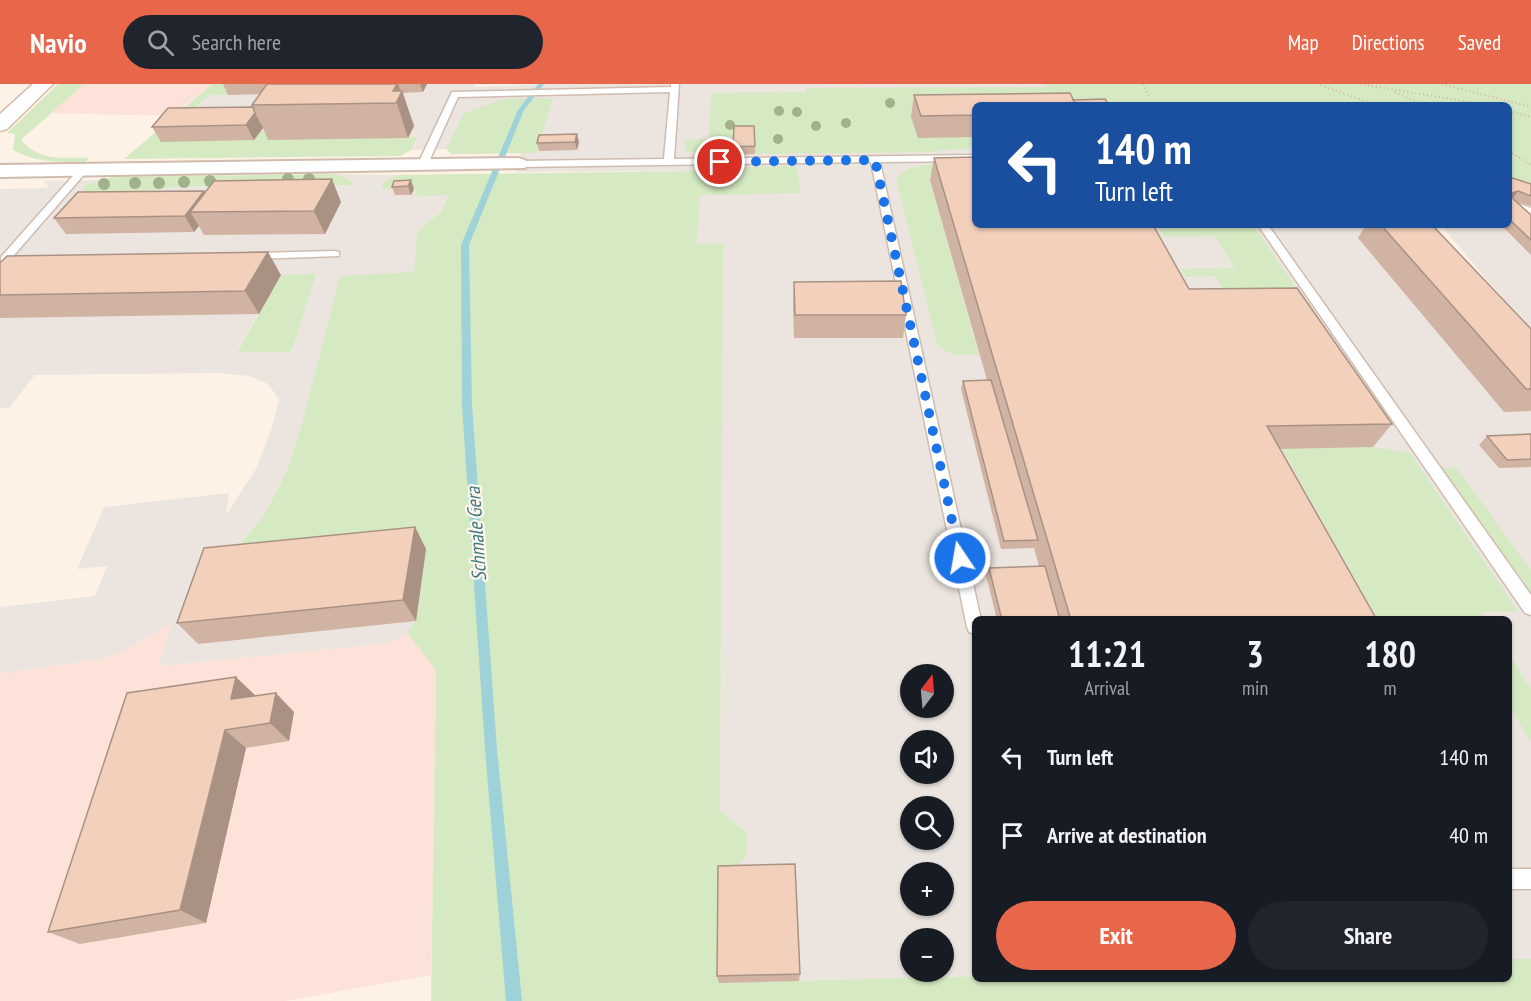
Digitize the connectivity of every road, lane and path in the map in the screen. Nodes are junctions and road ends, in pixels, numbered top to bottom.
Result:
1 (44, 84) edge
2 (1143, 84) edge
3 (1317, 84) edge
4 (1360, 84) edge
5 (1377, 84) edge
6 (1442, 84) edge
7 (675, 86) edge
8 (1391, 90) junction
9 (1149, 98) dead end
10 (1368, 102) edge
11 (1417, 102) edge
12 (1469, 102) edge
13 (1512, 102) edge
14 (1512, 102) edge
15 (1531, 107) edge
16 (1512, 112) edge
17 (1531, 117) edge
18 (0, 124) edge
19 (1512, 153) edge
20 (972, 158) edge
21 (875, 160) junction
22 (669, 163) junction
23 (518, 164) joint
24 (1531, 165) edge
25 (422, 166) junction
26 (83, 170) junction
27 (0, 171) edge
28 (1531, 211) edge
29 (1531, 219) edge
30 (1265, 228) edge
31 (335, 254) dead end
32 (241, 256) edge
33 (17, 259) edge
34 (1531, 608) edge
35 (973, 616) edge
36 (1512, 879) edge
37 (1531, 879) edge

1 - 18 street
2 - 9 path
3 - 10 path
4 - 8 path
5 - 8 path
6 - 14 path
7 - 22 lane
7 - 25 lane
8 - 11 path
8 - 12 path
13 - 15 path
16 - 17 path
19 - 24 path
20 - 21 lane
21 - 22 lane
21 - 35 lane
22 - 23 lane
23 - 25 street
25 - 26 street
26 - 27 street
26 - 33 lane
28 - 29 lane
30 - 34 lane
31 - 32 lane
36 - 37 lane

